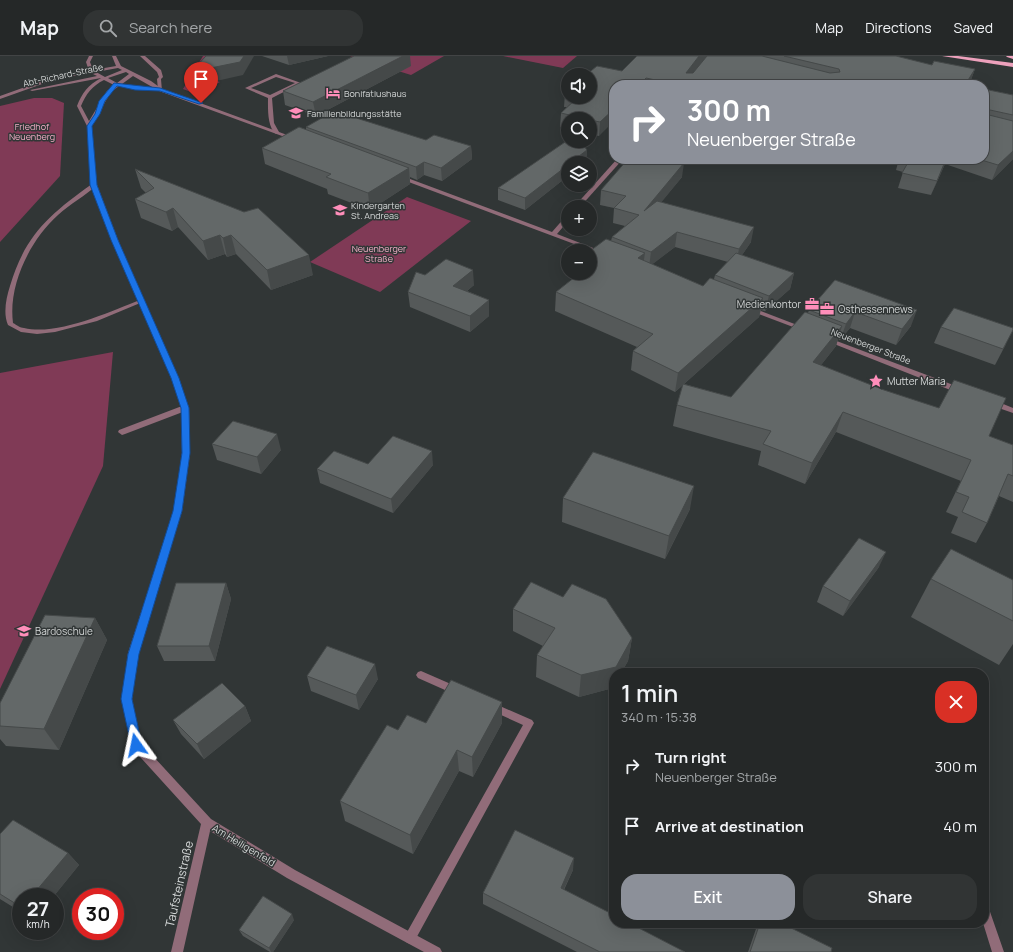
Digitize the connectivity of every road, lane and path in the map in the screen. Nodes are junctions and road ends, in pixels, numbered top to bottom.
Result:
1 (91, 56) edge
2 (114, 56) edge
3 (142, 56) edge
4 (945, 56) edge
5 (1009, 56) edge
6 (1013, 57) edge
7 (1013, 66) edge
8 (122, 69) junction
9 (91, 71) junction
10 (132, 74) junction
11 (101, 78) junction
12 (116, 84) junction
13 (160, 90) junction
14 (6, 96) junction
15 (270, 97) junction
16 (0, 98) edge
17 (89, 126) junction
18 (276, 132) junction
19 (298, 140) edge
20 (616, 164) edge
21 (396, 176) edge
22 (94, 185) junction
23 (583, 200) edge
24 (561, 225) edge
25 (553, 234) junction
26 (608, 254) edge
27 (142, 301) junction
28 (740, 306) edge
29 (807, 331) edge
30 (821, 337) edge
31 (969, 394) edge
32 (984, 399) edge
33 (185, 408) junction
34 (1013, 410) edge
35 (122, 432) dead end
36 (421, 675) dead end
37 (464, 694) edge
38 (486, 704) edge
39 (207, 823) junction
40 (989, 925) edge
41 (410, 938) junction
42 (176, 952) edge
43 (436, 952) edge
44 (998, 952) edge

1 - 9 street
2 - 8 street
3 - 13 street
4 - 7 main road
5 - 6 main road
8 - 9 street, Abt-Richard-Straße
8 - 10 street
8 - 11 street, Am Heiligenfeld
9 - 11 street
9 - 14 street, Abt-Richard-Straße
10 - 12 street
10 - 13 street
11 - 12 street
11 - 14 street, Abt-Richard-Straße
11 - 17 street, Am Heiligenfeld
12 - 13 street
12 - 17 street
13 - 18 street
14 - 16 street, Abt-Richard-Straße
15 - 15 street
15 - 18 street
17 - 22 street, Am Heiligenfeld
18 - 19 street
20 - 23 street
21 - 25 street
22 - 27 street, Am Heiligenfeld
22 - 27 street
24 - 25 street
25 - 26 street
27 - 33 street, Am Heiligenfeld
28 - 29 street
30 - 31 street, Neuenberger Straße
32 - 34 street
33 - 35 street
33 - 39 street, Am Heiligenfeld
36 - 37 street
38 - 41 street
39 - 41 street, Am Heiligenfeld
39 - 42 street, Taufsteinstraße
40 - 44 street
41 - 43 street, Am Heiligenfeld

